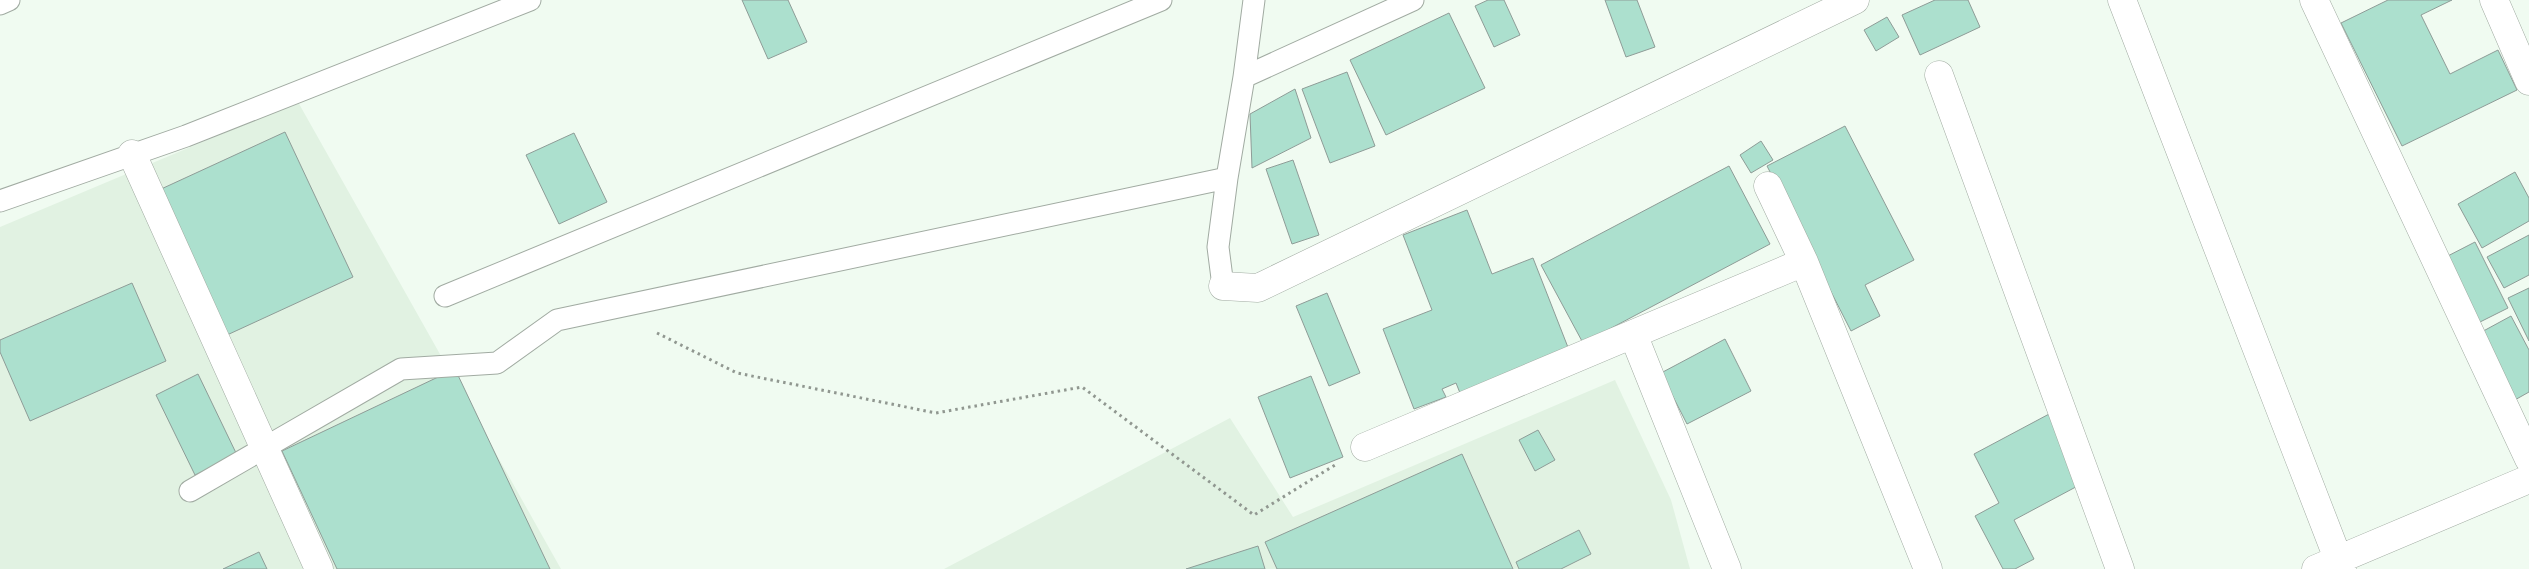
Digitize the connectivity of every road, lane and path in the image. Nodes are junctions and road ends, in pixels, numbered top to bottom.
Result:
1 (9, 0) edge
2 (530, 0) edge
3 (1161, 0) edge
4 (1254, 0) edge
5 (1413, 0) edge
6 (1855, 0) edge
7 (2122, 0) edge
8 (2314, 0) edge
9 (2494, 0) edge
10 (0, 4) edge
11 (1939, 76) dead end
12 (1244, 77) junction
13 (2529, 81) edge
14 (132, 154) junction
15 (1227, 178) junction
16 (1768, 186) dead end
17 (0, 201) edge
18 (1804, 262) junction
19 (1222, 286) joint
20 (445, 296) dead end
21 (653, 331) dead end
22 (1633, 334) junction
23 (1365, 447) joint
24 (263, 448) junction
25 (2529, 459) edge
26 (2529, 479) edge
27 (190, 491) dead end
28 (2332, 566) edge
29 (319, 569) edge
30 (1728, 569) edge
31 (1928, 569) edge
32 (2120, 569) edge

1 - 10 lane
2 - 14 lane
3 - 20 lane
4 - 12 lane
5 - 12 lane
6 - 19 street
7 - 28 street
8 - 25 street
9 - 13 street
11 - 32 street
12 - 15 lane
14 - 17 lane
14 - 24 street
15 - 19 lane
15 - 24 lane
16 - 18 street
18 - 22 street
18 - 31 street
21 - 23 path
22 - 23 street
22 - 30 street
24 - 27 lane
24 - 29 street
26 - 28 street

